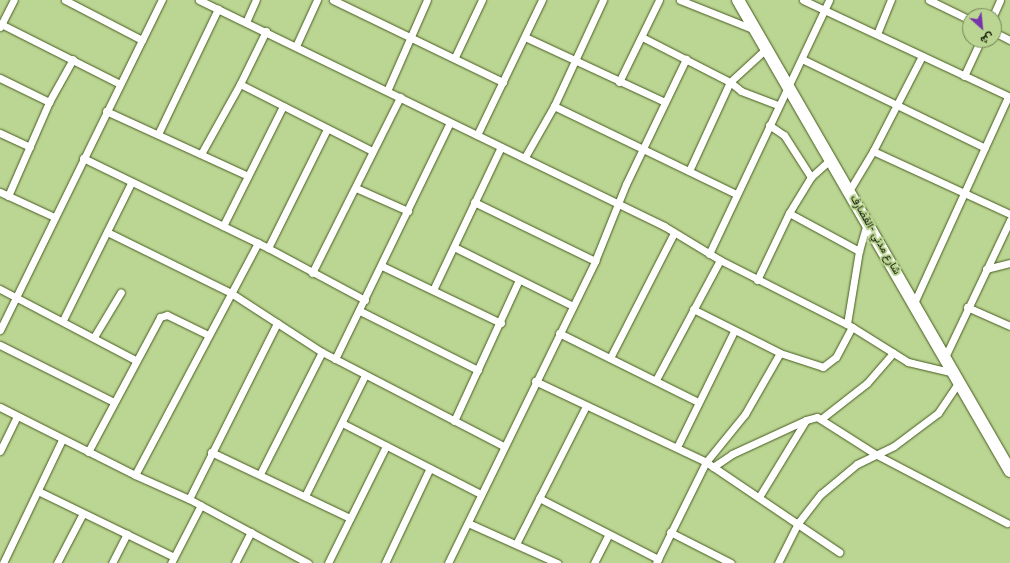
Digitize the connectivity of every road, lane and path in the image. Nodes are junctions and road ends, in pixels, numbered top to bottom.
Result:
1 (14, 0) edge
2 (65, 0) edge
3 (162, 0) edge
4 (199, 0) edge
5 (256, 0) edge
6 (317, 0) edge
7 (332, 0) edge
8 (427, 0) edge
9 (482, 0) edge
10 (542, 0) edge
11 (603, 0) edge
12 (659, 0) edge
13 (680, 0) edge
14 (738, 0) edge
15 (803, 0) edge
16 (829, 0) edge
17 (891, 0) edge
18 (929, 0) edge
19 (218, 9) junction
20 (824, 10) junction
21 (962, 16) edge
22 (246, 22) junction
23 (1, 26) edge
24 (755, 30) junction
25 (266, 31) junction
26 (877, 34) junction
27 (411, 37) junction
28 (525, 37) junction
29 (642, 37) junction
30 (142, 40) junction
31 (296, 46) junction
32 (767, 48) junction
33 (977, 48) edge
34 (922, 56) junction
35 (455, 57) junction
36 (686, 58) junction
37 (73, 59) junction
38 (802, 59) junction
39 (574, 61) junction
40 (964, 76) junction
41 (0, 78) edge
42 (503, 82) junction
43 (619, 82) junction
44 (730, 82) junction
45 (120, 84) junction
46 (240, 84) junction
47 (789, 88) junction
48 (387, 91) junction
49 (400, 97) junction
50 (1009, 97) edge
51 (49, 102) junction
52 (665, 102) junction
53 (896, 104) junction
54 (778, 105) junction
55 (283, 106) junction
56 (554, 106) junction
57 (106, 111) junction
58 (450, 122) junction
59 (769, 125) junction
60 (327, 129) junction
61 (0, 133) edge
62 (158, 134) junction
63 (477, 135) junction
64 (501, 147) junction
65 (30, 148) junction
66 (985, 148) junction
67 (644, 149) junction
68 (372, 151) junction
69 (873, 151) junction
70 (201, 154) junction
71 (525, 157) junction
72 (83, 158) junction
73 (831, 160) junction
74 (689, 171) junction
75 (248, 176) junction
76 (811, 177) junction
77 (131, 183) junction
78 (356, 188) junction
79 (849, 191) junction
80 (0, 192) edge
81 (964, 193) junction
82 (736, 194) junction
83 (8, 196) junction
84 (474, 202) junction
85 (617, 205) junction
86 (408, 211) junction
87 (789, 213) junction
88 (1010, 214) edge
89 (54, 217) junction
90 (1010, 220) edge
91 (867, 223) junction
92 (223, 226) junction
93 (106, 232) junction
94 (674, 233) junction
95 (258, 243) junction
96 (454, 246) junction
97 (268, 248) junction
98 (859, 250) junction
99 (709, 254) junction
100 (720, 260) junction
101 (595, 261) junction
102 (1010, 263) edge
103 (382, 266) junction
104 (986, 269) junction
105 (312, 273) junction
106 (519, 280) junction
107 (757, 280) junction
108 (0, 289) edge
109 (433, 290) junction
110 (121, 292) dead end
111 (231, 293) junction
112 (16, 297) junction
113 (365, 300) junction
114 (914, 303) junction
115 (573, 306) junction
116 (967, 307) junction
117 (692, 309) junction
118 (360, 311) junction
119 (62, 320) junction
120 (278, 323) junction
121 (501, 323) junction
122 (850, 326) junction
123 (1010, 326) edge
124 (0, 330) edge
125 (734, 331) junction
126 (559, 333) junction
127 (208, 335) junction
128 (94, 337) junction
129 (0, 345) edge
130 (322, 352) junction
131 (780, 352) junction
132 (893, 353) junction
133 (945, 357) junction
134 (610, 358) junction
135 (336, 359) junction
136 (135, 360) junction
137 (478, 370) junction
138 (365, 375) junction
139 (957, 378) junction
140 (656, 380) junction
141 (535, 381) junction
142 (114, 402) junction
143 (698, 402) junction
144 (586, 406) junction
145 (0, 407) edge
146 (17, 416) junction
147 (821, 419) junction
148 (806, 420) junction
149 (454, 421) junction
150 (342, 423) junction
151 (62, 440) junction
152 (386, 446) junction
153 (503, 446) junction
154 (677, 447) junction
155 (0, 451) edge
156 (88, 452) junction
157 (211, 452) junction
158 (875, 454) junction
159 (706, 462) junction
160 (714, 467) junction
161 (430, 468) junction
162 (1010, 471) edge
163 (260, 474) junction
164 (135, 476) junction
165 (38, 491) junction
166 (481, 494) junction
167 (305, 496) junction
168 (759, 497) junction
169 (539, 498) junction
170 (189, 499) junction
171 (201, 506) junction
172 (83, 513) junction
173 (350, 518) junction
174 (468, 523) junction
175 (798, 523) junction
176 (1007, 523) dead end
177 (251, 532) junction
178 (670, 532) junction
179 (127, 534) junction
180 (608, 535) junction
181 (516, 544) junction
182 (839, 552) dead end
183 (172, 560) edge
184 (295, 560) edge
185 (720, 560) edge
186 (657, 561) edge
187 (2, 563) edge
188 (57, 563) edge
189 (112, 563) edge
190 (235, 563) edge
191 (308, 563) edge
192 (328, 563) edge
193 (385, 563) edge
194 (448, 563) edge
195 (556, 563) edge
196 (594, 563) edge
197 (731, 563) edge
198 (778, 563) edge

1 - 23 street
2 - 30 street
3 - 30 street
4 - 19 street
5 - 22 street
6 - 31 street
7 - 27 street
8 - 27 street
9 - 35 street
10 - 28 street
11 - 39 street
12 - 29 street
13 - 24 street
14 - 24 highway, شارع مدني -القضارف
15 - 20 street
16 - 20 street
17 - 26 street
18 - 21 street
19 - 22 street
19 - 62 street
20 - 26 street
20 - 38 street
22 - 25 street
23 - 37 street
24 - 32 highway, شارع مدني -القضارف
25 - 31 street
25 - 46 street
26 - 34 street
27 - 35 street
27 - 48 street
28 - 39 street
28 - 42 street
29 - 36 street
29 - 43 street
30 - 45 street
31 - 48 street
32 - 44 street
32 - 47 highway, شارع مدني -القضارف
33 - 40 street
34 - 40 street
34 - 53 street
35 - 42 street
36 - 44 street
36 - 52 street
37 - 45 street
37 - 51 street
38 - 47 street
38 - 53 street
39 - 43 street
39 - 56 street
40 - 50 street
41 - 51 street
42 - 63 street
43 - 52 street
44 - 54 street
44 - 74 street
45 - 57 street
46 - 55 street
46 - 70 street
47 - 54 street
47 - 73 highway, شارع مدني -القضارف
48 - 49 street
49 - 58 street
49 - 68 street
50 - 66 street
51 - 65 street
52 - 67 street
53 - 66 street
53 - 69 street
54 - 59 street
55 - 60 street
55 - 75 street
56 - 67 street
56 - 71 street
57 - 62 street
57 - 72 street
58 - 63 street
58 - 86 street
59 - 76 street
59 - 82 street
60 - 68 street
60 - 97 street
61 - 65 street
62 - 70 street
63 - 64 street
64 - 71 street
64 - 84 street
65 - 83 street
66 - 81 street
67 - 74 street
67 - 85 street
68 - 78 street
69 - 79 street
69 - 81 street
70 - 75 street
71 - 85 street
72 - 77 street
72 - 89 street
73 - 76 street
73 - 79 highway, شارع مدني -القضارف
74 - 82 street
75 - 92 street
76 - 87 street
77 - 92 street
77 - 93 street
78 - 86 street
78 - 105 street
79 - 91 highway, شارع مدني -القضارف
80 - 83 street
81 - 88 street
81 - 114 street
82 - 99 street
83 - 89 street
84 - 96 street
84 - 101 street
85 - 94 street
85 - 101 street
86 - 103 street
87 - 98 street
87 - 107 street
89 - 112 street
90 - 104 street
91 - 98 street
91 - 114 highway, شارع مدني -القضارف
92 - 95 street
93 - 111 street
93 - 119 street
94 - 99 street
94 - 134 street
95 - 97 street
95 - 111 street
96 - 106 street
96 - 109 street
97 - 105 street
98 - 122 street
99 - 100 street
100 - 107 street
100 - 117 street
101 - 115 street
102 - 104 street
103 - 109 street
103 - 113 street
104 - 116 street
105 - 113 street
106 - 115 street
106 - 121 street
107 - 122 street
108 - 112 street
109 - 121 street
110 - 128 street
111 - 120 street
111 - 127 street
112 - 119 street
112 - 124 street
113 - 118 street
114 - 133 highway, شارع مدني -القضارف
115 - 126 street
116 - 123 street
116 - 133 street
117 - 125 street
117 - 140 street
118 - 135 street
118 - 137 street
119 - 128 street
120 - 130 street
120 - 157 street
121 - 137 street
122 - 131 street
122 - 132 street
125 - 131 street
125 - 143 street
126 - 134 street
126 - 141 street
127 - 136 street
127 - 164 street
128 - 136 street
129 - 142 street
130 - 135 street
130 - 163 street
131 - 159 street
132 - 139 street
132 - 147 street
133 - 139 highway, شارع مدني -القضارف
134 - 140 street
135 - 138 street
136 - 142 street
137 - 149 street
138 - 149 street
138 - 150 street
139 - 158 street
139 - 162 highway, شارع مدني -القضارف
140 - 143 street
141 - 144 street
141 - 153 street
142 - 156 street
143 - 154 street
144 - 154 street
144 - 169 street
145 - 146 street
146 - 151 street
146 - 155 street
147 - 148 street
147 - 158 street
148 - 160 street
148 - 168 street
149 - 153 street
150 - 152 street
150 - 167 street
151 - 156 street
151 - 165 street
152 - 161 street
152 - 173 street
153 - 166 street
154 - 159 street
156 - 164 street
157 - 163 street
157 - 170 street
158 - 175 street
158 - 176 street
159 - 160 street
159 - 178 street
160 - 168 street
161 - 166 street
161 - 193 street
163 - 167 street
164 - 170 street
165 - 172 street
165 - 187 street
166 - 174 street
167 - 173 street
168 - 175 street
169 - 180 street
169 - 181 street
170 - 171 street
171 - 177 street
171 - 183 street
172 - 179 street
172 - 188 street
173 - 192 street
174 - 181 street
174 - 194 street
175 - 182 street
175 - 198 street
177 - 184 street
177 - 190 street
178 - 185 street
178 - 186 street
179 - 183 street
179 - 189 street
180 - 186 street
180 - 196 street
181 - 195 street
184 - 191 street
185 - 197 street

